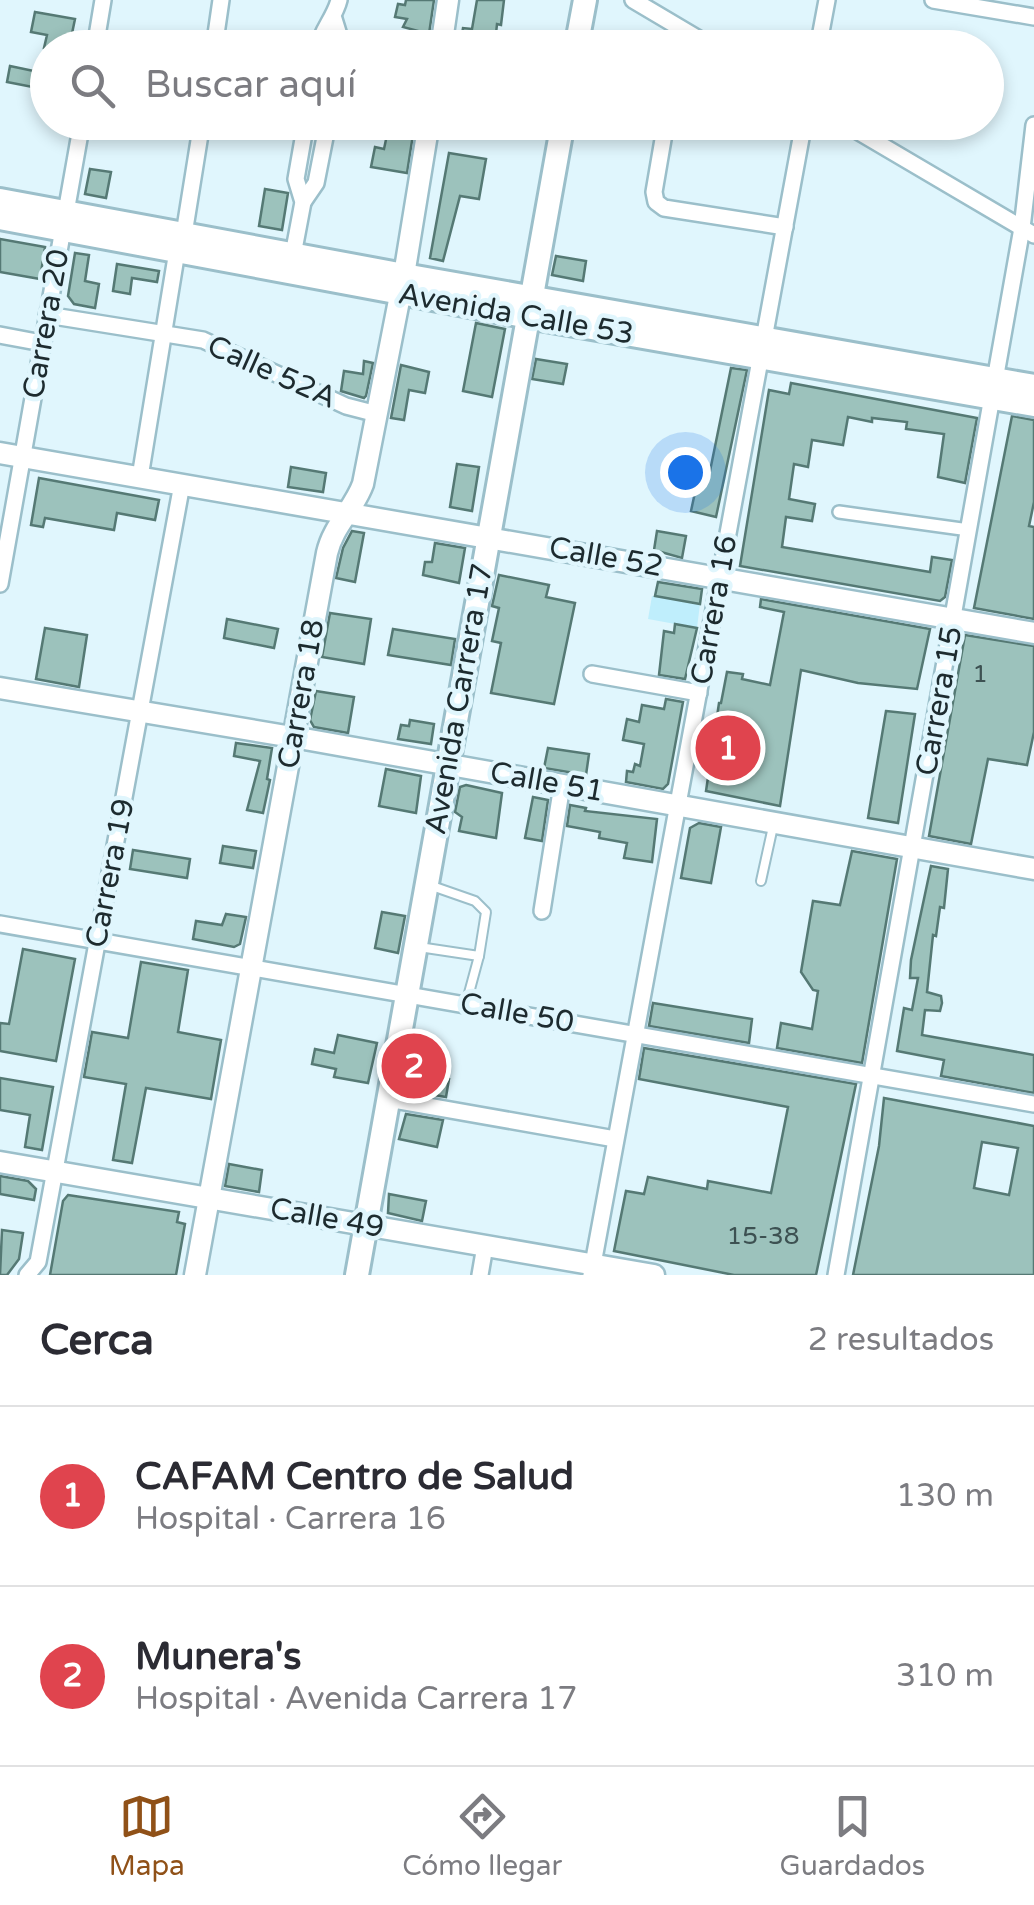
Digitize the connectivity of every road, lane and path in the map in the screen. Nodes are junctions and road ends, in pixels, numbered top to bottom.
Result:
1 (104, 0) edge
2 (222, 0) edge
3 (339, 0) edge
4 (448, 0) edge
5 (585, 0) edge
6 (633, 0) edge
7 (827, 0) edge
8 (932, 0) edge
9 (1034, 16) edge
10 (334, 18) junction
11 (682, 29) edge
12 (98, 30) edge
13 (217, 30) edge
14 (326, 30) edge
15 (338, 30) edge
16 (444, 30) edge
17 (579, 30) edge
18 (821, 30) edge
19 (1034, 125) edge
20 (79, 140) edge
21 (199, 140) edge
22 (303, 140) edge
23 (324, 140) edge
24 (426, 140) edge
25 (560, 140) edge
26 (663, 140) edge
27 (801, 140) edge
28 (872, 140) edge
29 (0, 200) edge
30 (302, 202) junction
31 (0, 218) edge
32 (64, 221) junction
33 (785, 227) junction
34 (1028, 232) edge
35 (180, 243) junction
36 (293, 255) junction
37 (403, 284) junction
38 (530, 307) junction
39 (47, 315) junction
40 (164, 334) junction
41 (0, 335) edge
42 (42, 343) junction
43 (763, 348) junction
44 (1034, 386) edge
45 (994, 388) junction
46 (1034, 404) edge
47 (377, 414) junction
48 (0, 453) edge
49 (22, 457) junction
50 (140, 477) junction
51 (182, 484) junction
52 (347, 512) junction
53 (840, 512) dead end
54 (969, 530) junction
55 (488, 536) junction
56 (720, 578) junction
57 (0, 584) edge
58 (953, 618) junction
59 (1034, 632) edge
60 (592, 674) dead end
61 (0, 688) edge
62 (699, 693) junction
63 (140, 712) junction
64 (294, 737) junction
65 (448, 764) junction
66 (562, 785) junction
67 (678, 805) junction
68 (774, 822) junction
69 (912, 847) junction
70 (1034, 868) edge
71 (761, 881) dead end
72 (426, 884) junction
73 (542, 911) dead end
74 (0, 924) edge
75 (97, 941) junction
76 (415, 946) junction
77 (479, 956) junction
78 (252, 967) junction
79 (406, 994) junction
80 (466, 1004) junction
81 (635, 1033) junction
82 (872, 1074) junction
83 (388, 1099) junction
84 (1034, 1104) edge
85 (615, 1139) junction
86 (0, 1162) edge
87 (54, 1171) junction
88 (210, 1198) junction
89 (365, 1225) junction
90 (485, 1246) junction
91 (32, 1268) edge
92 (592, 1270) edge
93 (195, 1275) edge
94 (356, 1275) edge
95 (480, 1275) edge
96 (654, 1275) edge
97 (836, 1275) edge

1 - 12 street
2 - 13 street
3 - 10 street
4 - 16 street
5 - 17 main road
6 - 11 street
7 - 18 street
8 - 9 street
10 - 14 street
10 - 15 street
19 - 34 street, Carrera 15
20 - 32 street, Carrera 20
21 - 35 street
22 - 30 street
23 - 30 street
24 - 37 street, Carrera 18
25 - 38 main road, Avenida Carrera 17
26 - 33 street
27 - 33 street, Carrera 16
28 - 34 street
29 - 32 main road, Avenida Calle 53
30 - 36 street
31 - 32 main road, Avenida Calle 53
32 - 35 main road, Avenida Calle 53
32 - 39 street, Carrera 20
33 - 43 street, Carrera 16
34 - 45 street, Carrera 15
35 - 36 main road, Avenida Calle 53
35 - 37 main road, Avenida Calle 53
35 - 40 street
36 - 37 main road, Avenida Calle 53
37 - 38 main road, Avenida Calle 53
37 - 47 street, Carrera 18
38 - 43 main road, Avenida Calle 53
38 - 55 main road, Avenida Carrera 17
39 - 40 street, Calle 52A
39 - 42 street, Carrera 20
40 - 47 street, Calle 52A
40 - 50 street
41 - 42 street
42 - 49 street, Carrera 20
43 - 45 main road, Avenida Calle 53
43 - 56 street, Carrera 16
44 - 45 main road, Avenida Calle 53
45 - 46 main road, Avenida Calle 53
45 - 54 street, Carrera 15
47 - 52 street, Carrera 18
48 - 49 street, Calle 52
49 - 50 street, Calle 52
49 - 57 street, Carrera 20
50 - 51 street, Calle 52
51 - 52 street, Calle 52
51 - 63 street, Carrera 19
52 - 55 street, Calle 52
52 - 64 street, Carrera 18
53 - 54 street
54 - 58 street, Carrera 15
55 - 56 street, Calle 52
55 - 65 main road, Avenida Carrera 17
56 - 58 street, Calle 52
56 - 62 street, Carrera 16
58 - 59 street, Calle 52
58 - 69 street, Carrera 15
60 - 62 street
61 - 63 street, Calle 51
62 - 67 street, Carrera 16
63 - 64 street, Calle 51
63 - 75 street, Carrera 19
64 - 65 street, Calle 51
64 - 78 street, Carrera 18
65 - 66 street, Calle 51
65 - 72 main road, Avenida Carrera 17
66 - 67 street, Calle 51
66 - 73 street
67 - 68 street, Calle 51
67 - 81 street, Carrera 16
68 - 69 street, Calle 51
68 - 71 lane
69 - 70 street, Calle 51
69 - 82 street, Carrera 15
72 - 76 main road, Avenida Carrera 17
72 - 77 lane
74 - 75 street, Calle 50
75 - 78 street, Calle 50
75 - 87 street, Carrera 19
76 - 77 lane
76 - 79 main road, Avenida Carrera 17
77 - 80 lane
78 - 79 street, Calle 50
78 - 88 street, Carrera 18
79 - 80 street, Calle 50
79 - 83 main road, Avenida Carrera 17
80 - 81 street, Calle 50
81 - 82 street, Calle 50
81 - 85 street, Carrera 16
82 - 84 street, Calle 50
82 - 97 street, Carrera 15
83 - 85 street
83 - 89 main road, Avenida Carrera 17
85 - 92 street, Carrera 16
86 - 87 street, Calle 49
87 - 88 street, Calle 49
87 - 91 street, Carrera 19
88 - 89 street, Calle 49
88 - 93 street, Carrera 18
89 - 90 street, Calle 49
89 - 94 main road, Avenida Carrera 17
90 - 92 street, Calle 49
90 - 95 street
92 - 96 street, Calle 49

